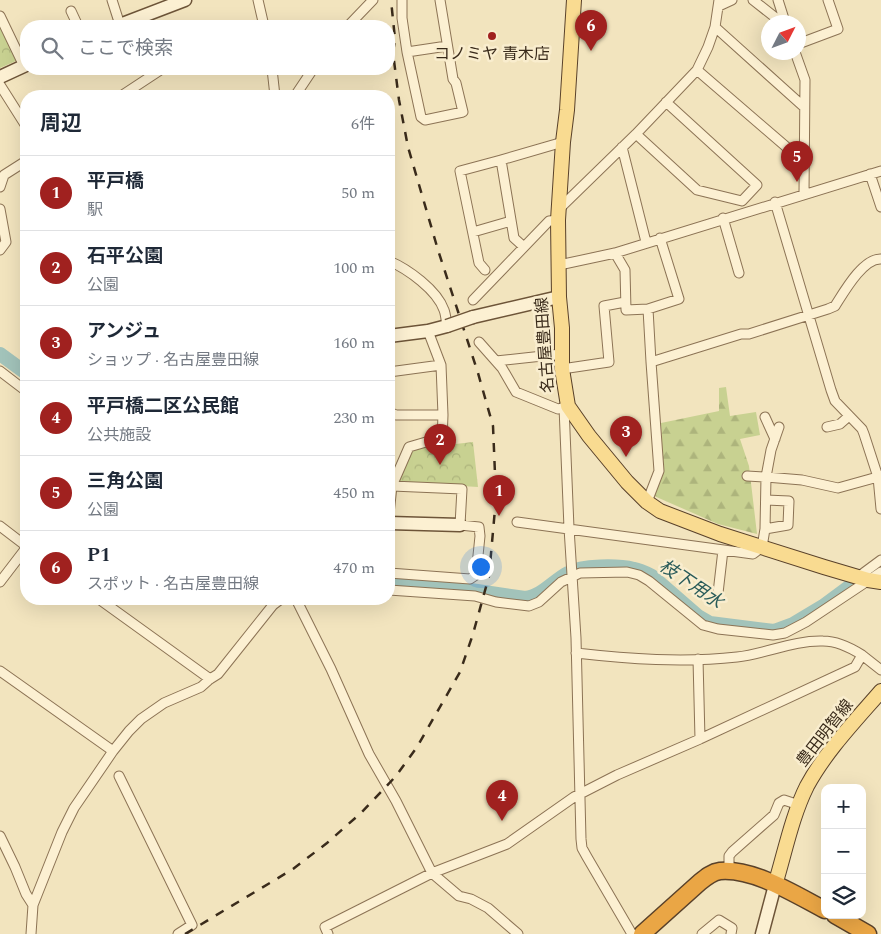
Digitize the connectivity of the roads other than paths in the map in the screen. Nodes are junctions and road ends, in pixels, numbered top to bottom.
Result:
1 (112, 0) edge
2 (185, 0) edge
3 (258, 0) edge
4 (373, 0) edge
5 (402, 0) edge
6 (440, 0) edge
7 (574, 0) edge
8 (732, 0) edge
9 (753, 0) edge
10 (778, 0) edge
11 (828, 0) edge
12 (719, 3) edge
13 (71, 11) dead end
14 (773, 15) edge
15 (781, 15) edge
16 (0, 16) edge
17 (75, 20) edge
18 (117, 20) edge
19 (134, 20) edge
20 (263, 20) edge
21 (354, 20) edge
22 (715, 27) junction
23 (806, 41) edge
24 (447, 46) junction
25 (407, 52) junction
26 (20, 56) edge
27 (799, 60) edge
28 (20, 68) edge
29 (697, 70) junction
30 (153, 75) edge
31 (273, 75) edge
32 (308, 75) edge
33 (0, 77) edge
34 (0, 85) edge
35 (130, 90) edge
36 (275, 90) edge
37 (299, 90) edge
38 (666, 102) junction
39 (804, 107) junction
40 (20, 117) edge
41 (636, 134) junction
42 (563, 142) junction
43 (622, 147) junction
44 (501, 160) junction
45 (805, 163) junction
46 (20, 165) edge
47 (881, 171) edge
48 (870, 174) junction
49 (0, 187) edge
50 (804, 194) junction
51 (742, 201) junction
52 (775, 202) junction
53 (881, 207) edge
54 (0, 209) edge
55 (744, 212) junction
56 (558, 214) junction
57 (723, 218) junction
58 (511, 221) junction
59 (473, 232) junction
60 (660, 238) junction
61 (646, 242) junction
62 (524, 247) junction
63 (0, 250) edge
64 (615, 253) junction
65 (881, 259) edge
66 (395, 265) edge
67 (558, 265) junction
68 (485, 270) dead end
69 (739, 273) dead end
70 (559, 297) junction
71 (473, 300) dead end
72 (625, 302) junction
73 (648, 310) junction
74 (809, 315) junction
75 (447, 326) junction
76 (428, 331) junction
77 (395, 335) edge
78 (479, 342) dead end
79 (561, 354) junction
80 (496, 361) junction
81 (650, 362) junction
82 (441, 365) junction
83 (562, 369) junction
84 (0, 371) edge
85 (395, 371) edge
86 (20, 386) edge
87 (566, 407) junction
88 (395, 415) edge
89 (443, 415) junction
90 (849, 416) junction
91 (765, 417) dead end
92 (827, 426) dead end
93 (780, 427) dead end
94 (775, 439) junction
95 (395, 475) edge
96 (748, 476) dead end
97 (879, 477) edge
98 (766, 478) junction
99 (395, 485) edge
100 (766, 500) junction
101 (646, 502) junction
102 (881, 508) edge
103 (517, 522) dead end
104 (395, 523) edge
105 (460, 525) junction
106 (0, 526) edge
107 (569, 528) junction
108 (764, 529) junction
109 (20, 542) edge
110 (762, 547) junction
111 (723, 550) junction
112 (20, 555) edge
113 (881, 560) edge
114 (572, 572) junction
115 (881, 572) edge
116 (395, 573) edge
117 (869, 580) edge
118 (0, 582) edge
119 (395, 590) edge
120 (718, 593) dead end
121 (107, 605) edge
122 (273, 605) edge
123 (299, 605) edge
124 (576, 653) junction
125 (862, 655) junction
126 (698, 659) junction
127 (881, 670) edge
128 (0, 671) edge
129 (210, 679) junction
130 (881, 691) edge
131 (700, 739) junction
132 (113, 751) junction
133 (118, 776) dead end
134 (579, 794) junction
135 (799, 805) junction
136 (0, 836) edge
137 (728, 872) junction
138 (432, 873) junction
139 (775, 885) junction
140 (33, 905) junction
141 (821, 908) edge
142 (842, 919) edge
143 (31, 934) edge
144 (178, 934) edge
145 (328, 934) edge
146 (518, 934) edge
147 (632, 934) edge
148 (642, 934) edge
149 (702, 934) edge
150 (731, 934) edge
151 (762, 934) edge
152 (868, 934) edge

1 - 18 street
2 - 19 street
3 - 20 street
4 - 21 street
5 - 25 street
6 - 24 street
7 - 42 main road, 名古屋豊田線
8 - 12 street
9 - 14 street
10 - 15 street
11 - 23 street
12 - 22 street
13 - 17 street
16 - 26 street
22 - 29 street
22 - 39 street
24 - 25 street
24 - 25 street
27 - 39 street
28 - 33 street
29 - 38 street
29 - 45 street
30 - 35 street
31 - 36 street
32 - 37 street
34 - 40 street
38 - 41 street
38 - 51 street
39 - 45 street
41 - 43 street
41 - 51 street
42 - 44 street
42 - 56 main road, 名古屋豊田線
43 - 56 street
43 - 61 street
44 - 58 street
44 - 59 street
45 - 50 street
46 - 49 street
47 - 48 street
48 - 50 street
48 - 53 street
50 - 52 street
51 - 55 street
52 - 55 street
52 - 74 street
54 - 63 street
55 - 57 street
56 - 62 street
56 - 67 main road, 名古屋豊田線
57 - 60 street
57 - 69 street
58 - 59 street
58 - 62 street
59 - 68 street
60 - 61 street
60 - 73 street
61 - 64 street
62 - 71 street
64 - 67 street
64 - 72 street
65 - 74 street
66 - 75 street
67 - 70 main road, 名古屋豊田線
70 - 75 street, bridge
70 - 79 main road, 名古屋豊田線
72 - 73 street
72 - 83 street
73 - 81 street
74 - 81 street
74 - 90 street
75 - 76 street
76 - 77 street
76 - 82 street
78 - 80 street
79 - 80 street
79 - 83 main road, 名古屋豊田線
80 - 87 street
81 - 101 street
82 - 85 street
82 - 89 street
83 - 87 main road, 名古屋豊田線
84 - 86 street
87 - 101 main road, 名古屋豊田線
87 - 107 street
88 - 89 street
89 - 95 street
90 - 92 street
90 - 97 street
91 - 94 street
93 - 94 street
94 - 98 street
96 - 98 street
97 - 98 street
97 - 102 street
98 - 100 street
99 - 105 street
100 - 108 street
100 - 108 street
101 - 110 main road, 名古屋豊田線
103 - 107 street
104 - 105 street
105 - 116 street
106 - 109 street
107 - 111 street
107 - 114 street
108 - 110 street
110 - 111 street
110 - 117 main road, 名古屋豊田線
111 - 120 street
112 - 118 street
113 - 117 street
114 - 117 street
114 - 119 street
114 - 124 street
115 - 117 street
121 - 129 street
122 - 129 street
123 - 138 street
124 - 126 street
124 - 134 street
125 - 126 street
125 - 127 street
125 - 131 street
126 - 131 street
128 - 132 street
129 - 132 street
130 - 135 main road, 豊田明智線
131 - 134 street
132 - 140 street
133 - 144 street
134 - 138 street
134 - 147 street
135 - 137 street
135 - 139 main road, 豊田明智線
136 - 140 street
137 - 139 highway
137 - 148 highway
138 - 145 street
138 - 146 street
139 - 141 highway
139 - 151 street
140 - 143 street
142 - 152 highway
149 - 150 street

